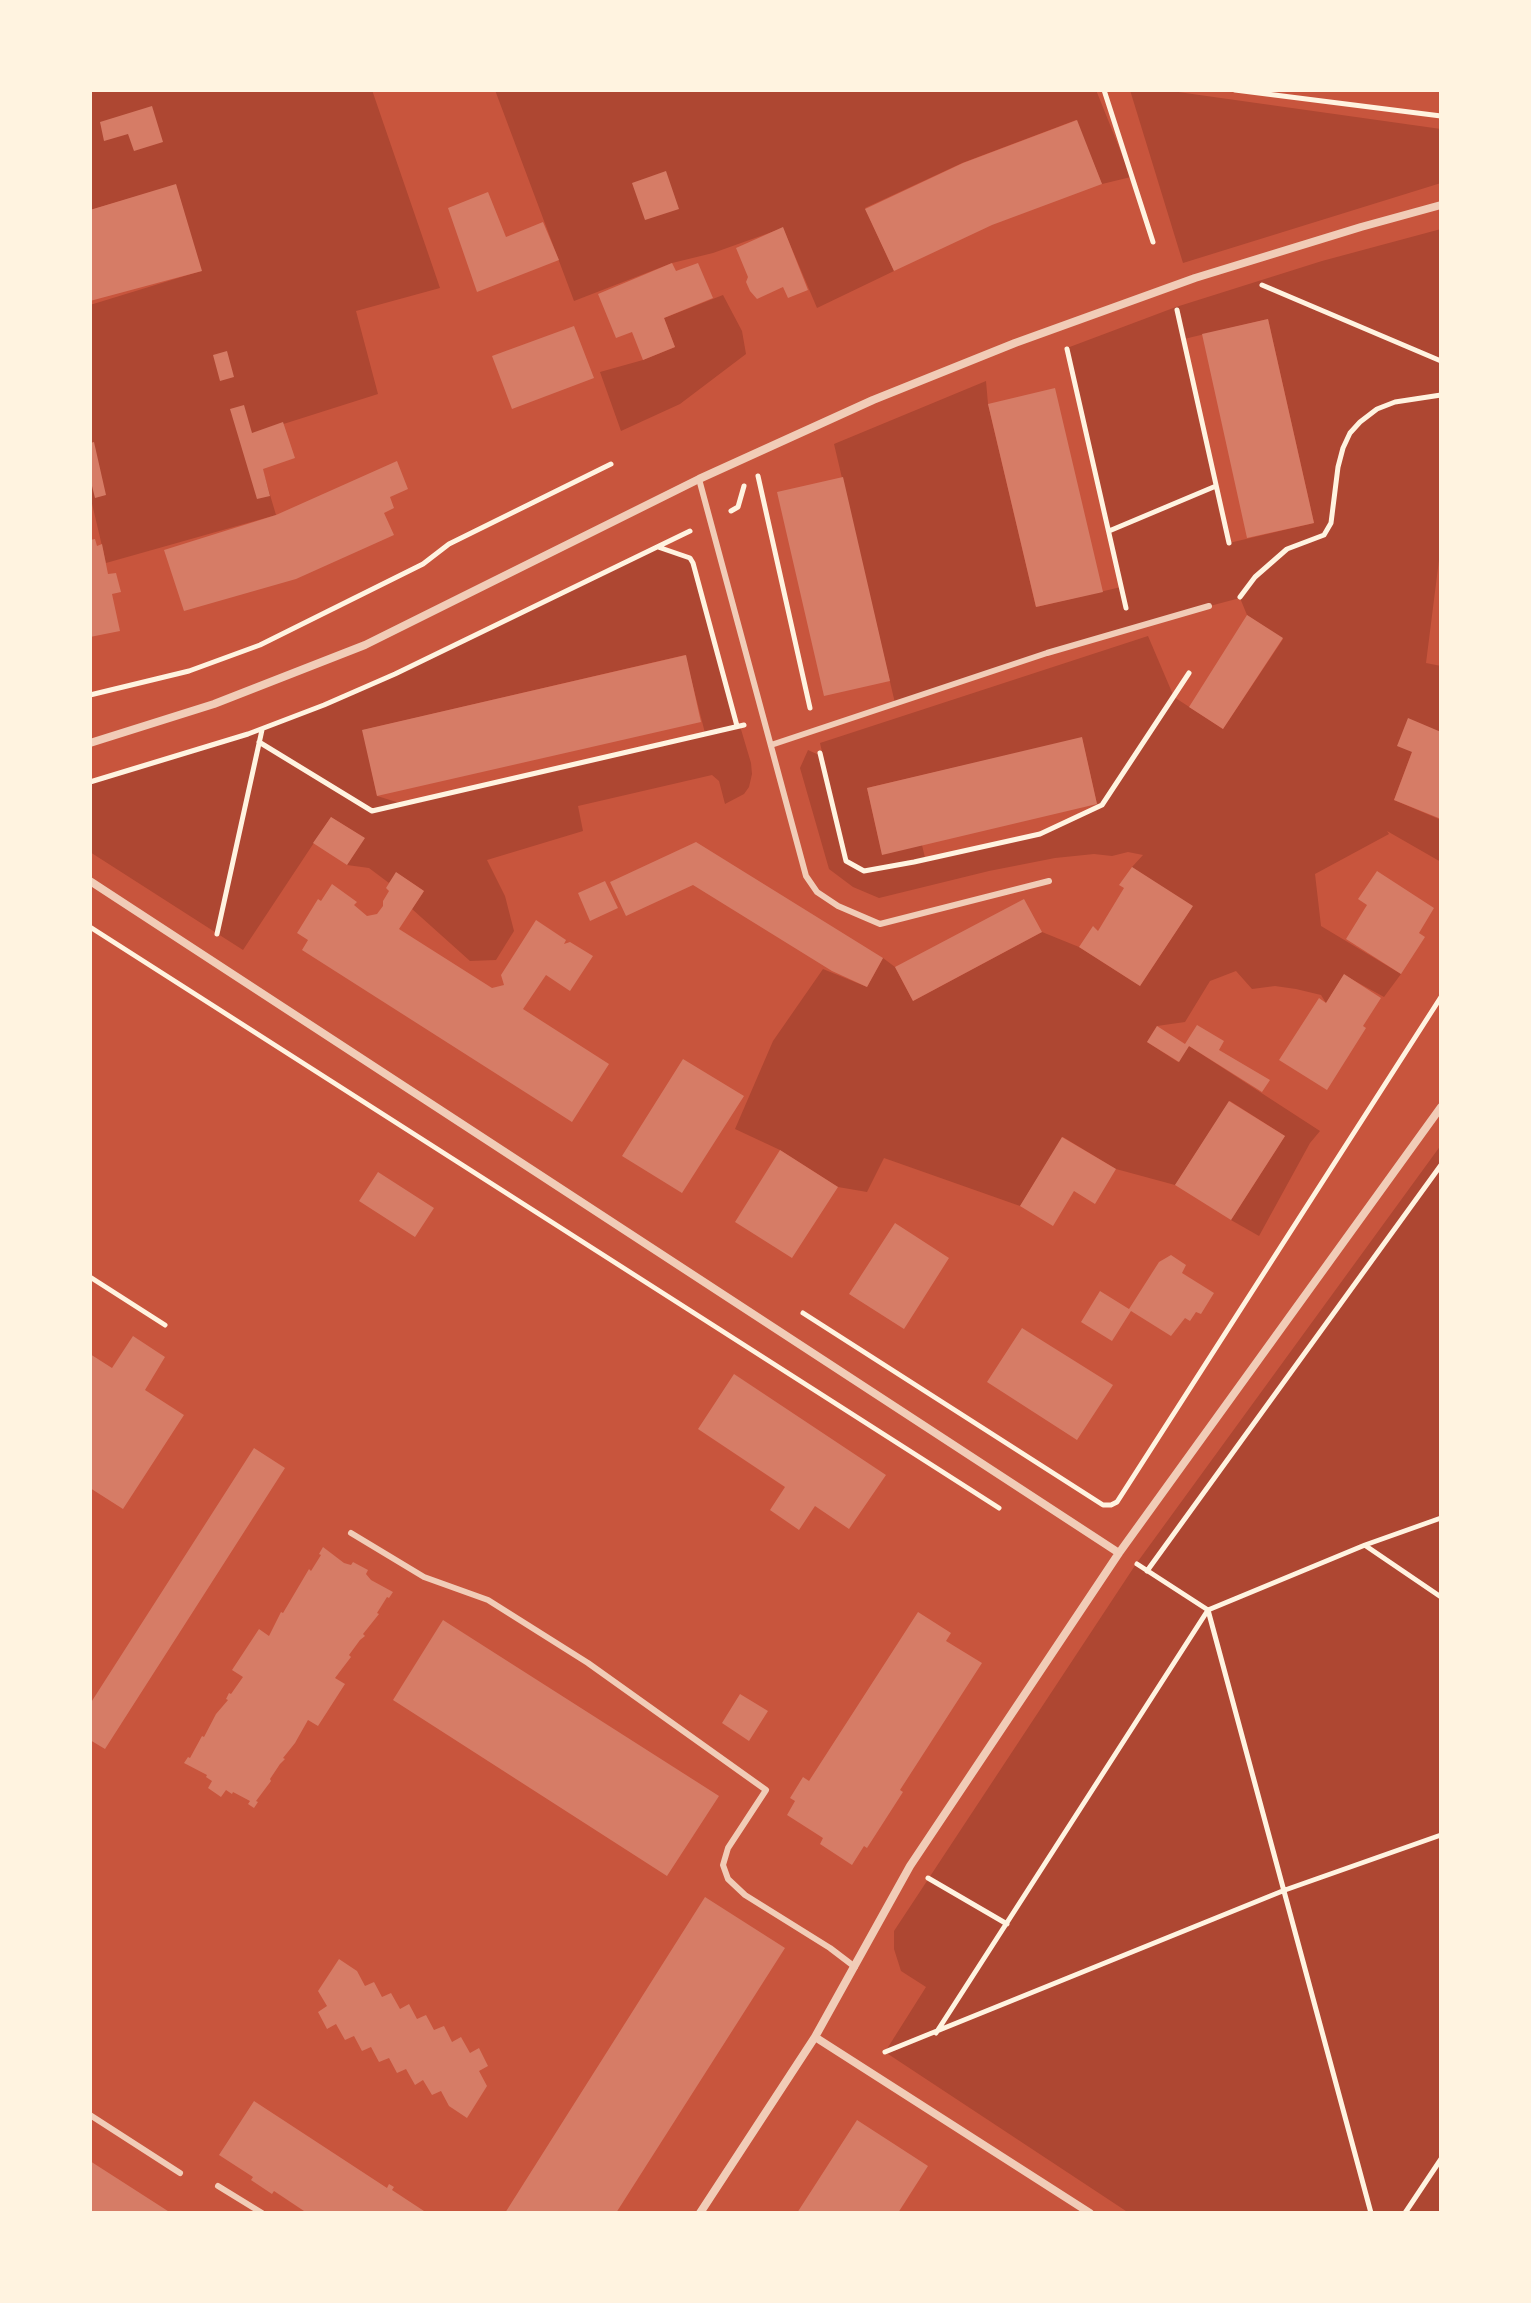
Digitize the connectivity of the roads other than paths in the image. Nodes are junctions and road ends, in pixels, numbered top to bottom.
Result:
1 (1441, 205) edge
2 (699, 479) junction
3 (1209, 606) dead end
4 (90, 743) edge
5 (771, 745) junction
6 (90, 881) edge
7 (1049, 881) dead end
8 (1441, 1107) edge
9 (351, 1533) dead end
10 (1119, 1553) junction
11 (855, 1967) junction
12 (815, 2037) junction
13 (90, 2115) edge
14 (180, 2173) dead end
15 (218, 2186) dead end
16 (262, 2213) edge
17 (700, 2213) edge
18 (1090, 2213) edge

1 - 2 street
2 - 4 street
2 - 5 lane
3 - 5 lane
5 - 7 lane
6 - 10 street
8 - 10 street
9 - 11 lane
10 - 11 street
11 - 12 street
12 - 17 street
12 - 18 street
13 - 14 lane
15 - 16 lane

